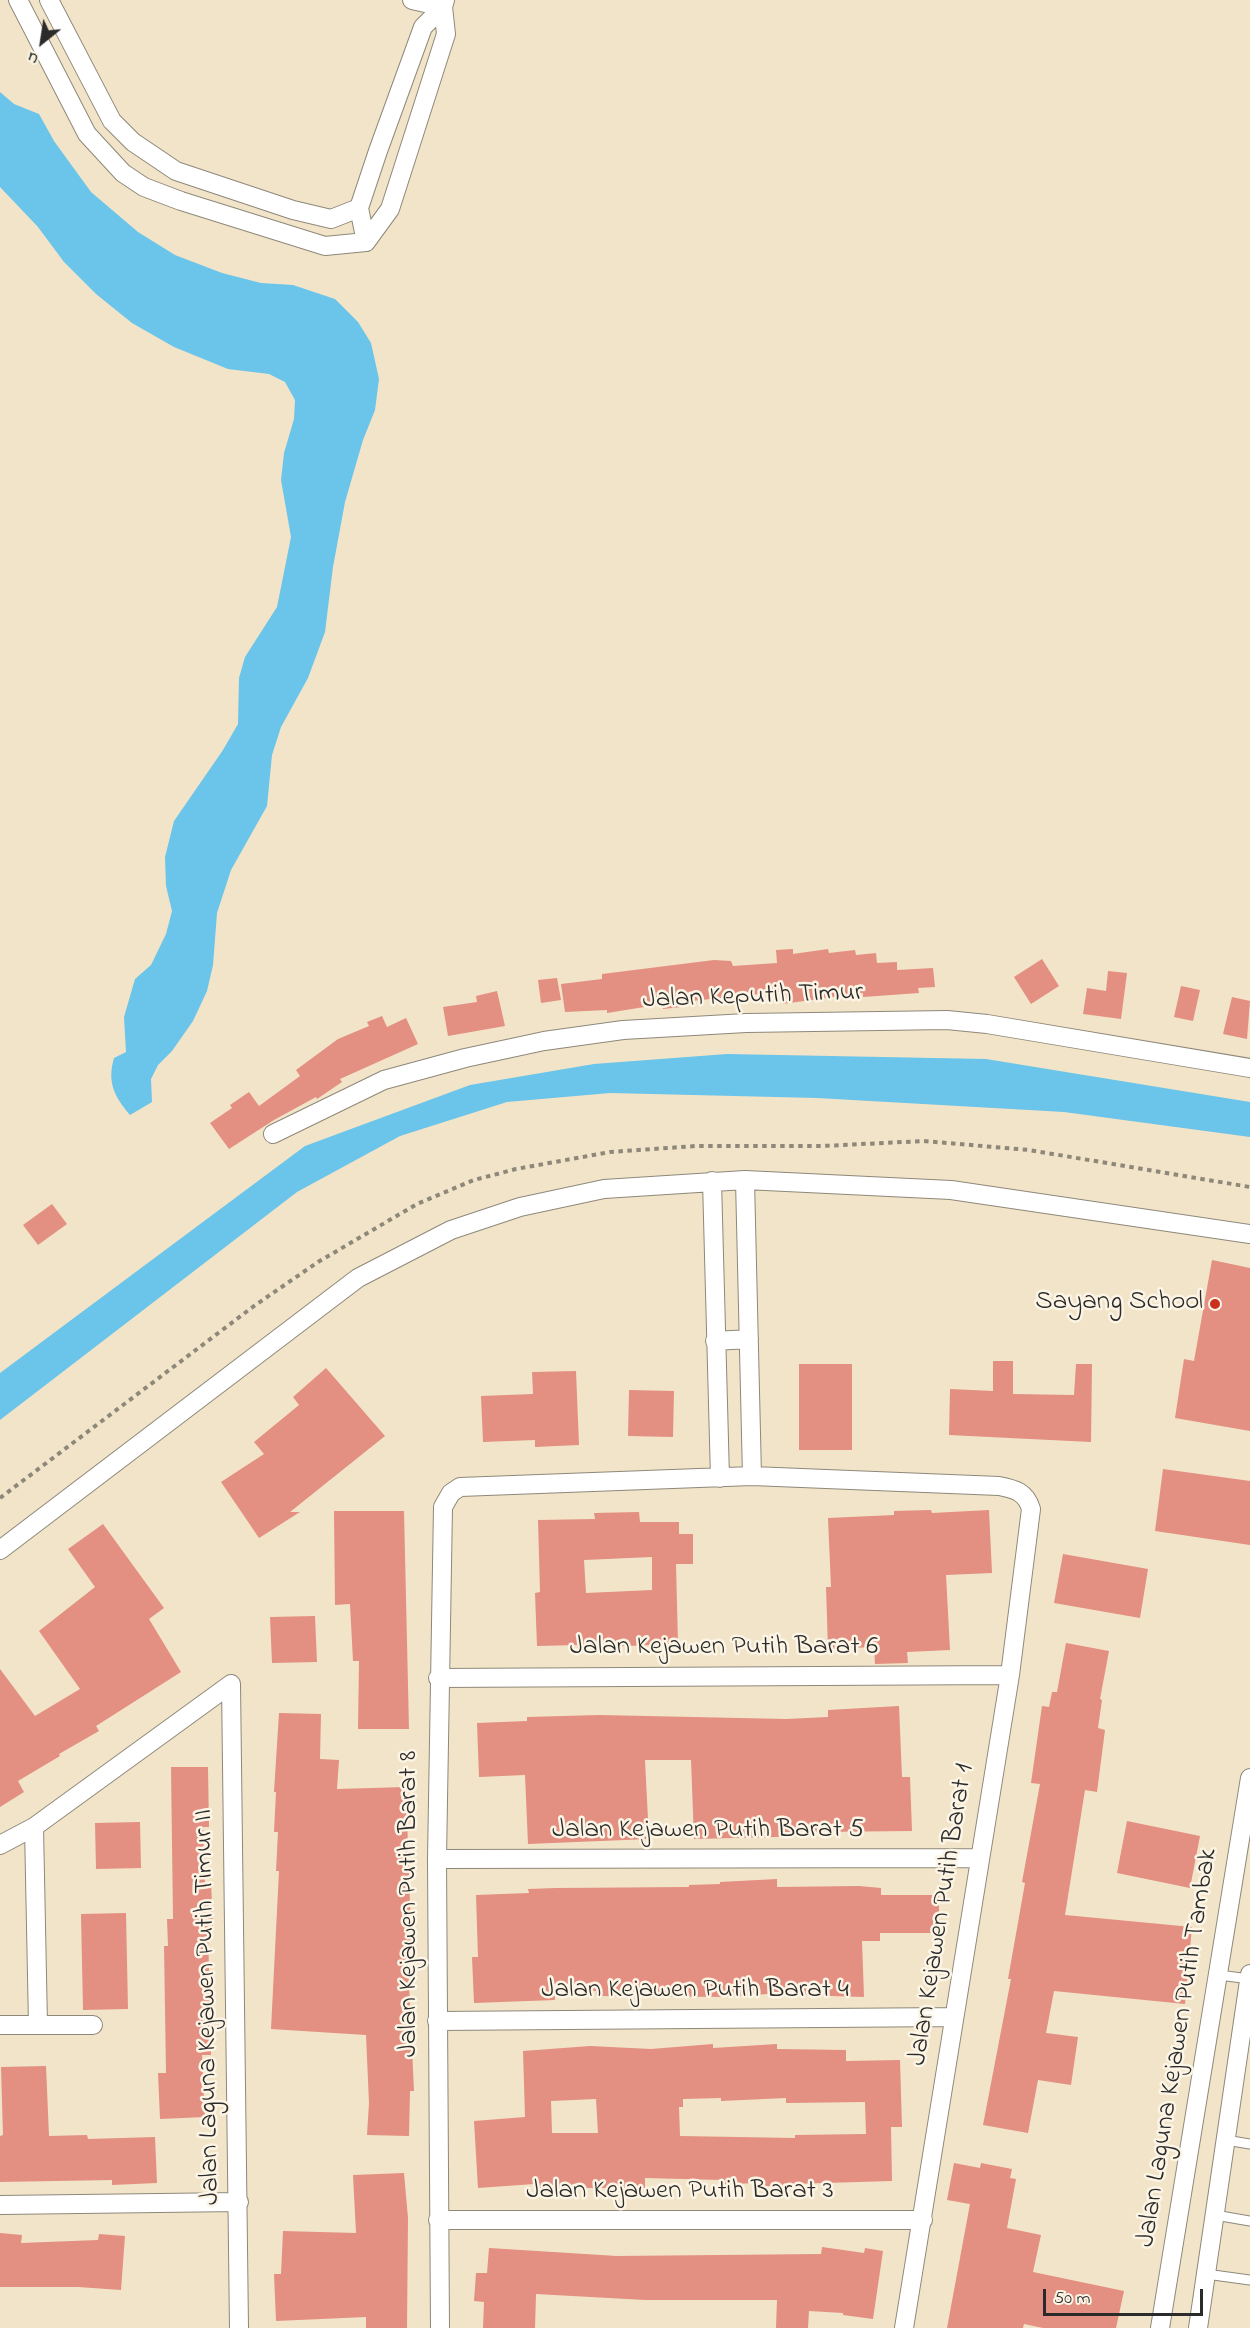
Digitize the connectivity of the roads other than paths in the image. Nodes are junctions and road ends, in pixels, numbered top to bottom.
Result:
1 (18, 0) edge
2 (49, 0) edge
3 (412, 0) edge
4 (444, 3) edge
5 (359, 208) junction
6 (366, 242) junction
7 (1250, 1068) edge
8 (273, 1134) dead end
9 (745, 1180) junction
10 (712, 1181) junction
11 (1250, 1234) edge
12 (749, 1339) junction
13 (715, 1341) junction
14 (752, 1476) junction
15 (720, 1478) junction
16 (0, 1550) edge
17 (1010, 1674) junction
18 (438, 1678) junction
19 (1250, 1778) edge
20 (34, 1827) junction
21 (0, 1845) edge
22 (979, 1858) junction
23 (437, 1859) junction
24 (1219, 1976) junction
25 (1250, 1977) edge
26 (952, 2017) junction
27 (437, 2021) junction
28 (0, 2025) edge
29 (38, 2025) junction
30 (93, 2025) dead end
31 (1207, 2045) junction
32 (1239, 2048) junction
33 (1226, 2140) junction
34 (1250, 2144) edge
35 (239, 2202) junction
36 (0, 2205) edge
37 (1215, 2215) junction
38 (438, 2220) junction
39 (922, 2220) junction
40 (1250, 2221) edge
41 (1206, 2274) junction
42 (1250, 2280) edge
43 (239, 2328) edge
44 (440, 2328) edge
45 (904, 2328) edge
46 (1160, 2328) edge
47 (1198, 2328) edge

1 - 6 street
2 - 5 street
3 - 4 street
4 - 5 street
4 - 6 street
5 - 6 street
7 - 8 street, Jalan Keputih Timur
9 - 10 street
9 - 11 street
9 - 12 street
10 - 13 street
10 - 16 street
12 - 13 street
12 - 14 street
13 - 15 street
14 - 15 street
14 - 17 street, Jalan Kejawen Putih Barat 1
15 - 18 street, Jalan Kejawen Putih Barat 8
17 - 18 street, Jalan Kejawen Putih Barat 6
17 - 22 street, Jalan Kejawen Putih Barat 1
18 - 23 street, Jalan Kejawen Putih Barat 8
19 - 24 street, Jalan Laguna Kejawen Putih Tambak
20 - 21 street
20 - 29 street
20 - 35 street, Jalan Laguna Kejawen Putih Timur II
22 - 23 street, Jalan Kejawen Putih Barat 5
22 - 26 street, Jalan Kejawen Putih Barat 1
23 - 27 street, Jalan Kejawen Putih Barat 8
24 - 25 lane
24 - 31 street, Jalan Laguna Kejawen Putih Tambak
25 - 32 street
26 - 27 street, Jalan Kejawen Putih Barat 4
26 - 39 street, Jalan Kejawen Putih Barat 1
27 - 38 street, Jalan Kejawen Putih Barat 8
28 - 29 street
29 - 30 street
31 - 32 street
31 - 46 street, Jalan Laguna Kejawen Putih Tambak
32 - 33 street
33 - 34 lane
33 - 37 street
35 - 36 street
35 - 43 street, Jalan Laguna Kejawen Putih Timur II
37 - 40 lane
37 - 41 street
38 - 39 street, Jalan Kejawen Putih Barat 3
38 - 44 street, Jalan Kejawen Putih Barat 8
39 - 45 street, Jalan Kejawen Putih Barat 1
41 - 42 lane
41 - 47 street

